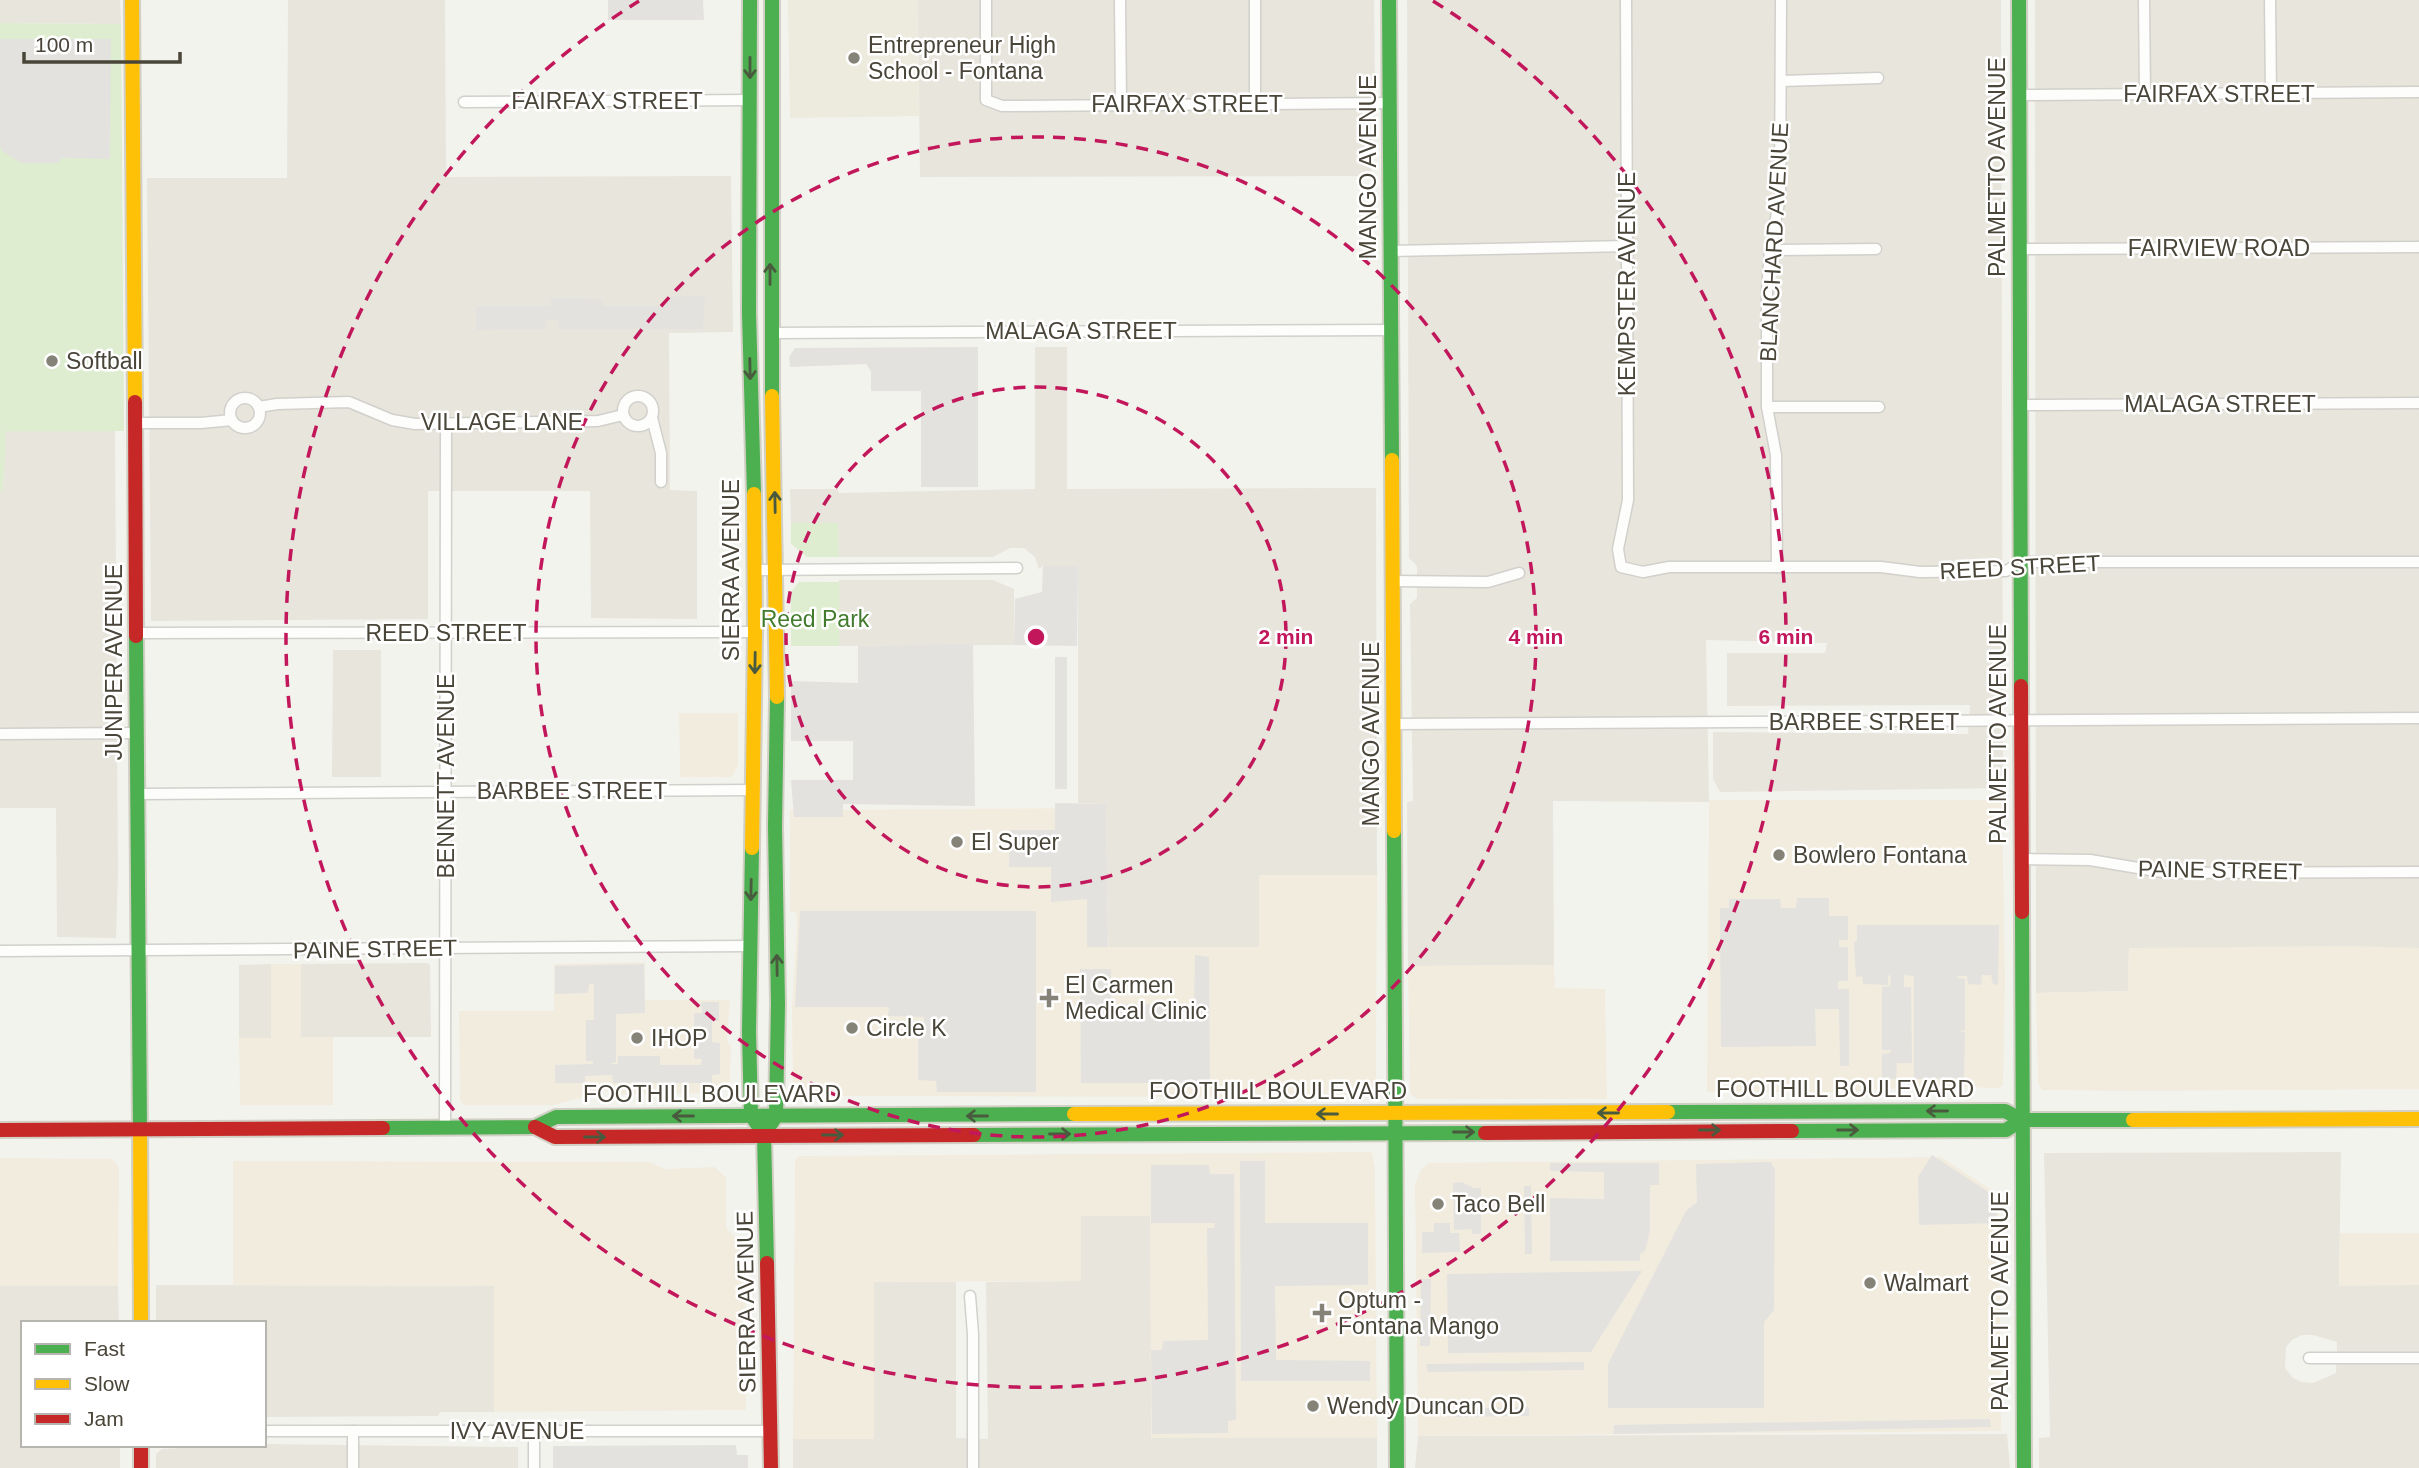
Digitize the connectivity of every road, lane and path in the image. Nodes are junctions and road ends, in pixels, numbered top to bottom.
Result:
1 (132, 0) edge
2 (750, 0) edge
3 (772, 0) edge
4 (986, 0) edge
5 (1120, 0) edge
6 (1255, 0) edge
7 (1390, 0) edge
8 (1626, 0) edge
9 (1781, 0) edge
10 (2019, 0) edge
11 (2144, 0) edge
12 (2270, 0) edge
13 (1878, 78) dead end
14 (1781, 81) junction
15 (2419, 92) edge
16 (2271, 93) junction
17 (2145, 94) junction
18 (2019, 95) junction
19 (750, 100) junction
20 (464, 102) dead end
21 (1390, 103) junction
22 (1121, 104) junction
23 (1255, 104) junction
24 (1627, 246) junction
25 (2419, 247) edge
26 (1876, 249) dead end
27 (2020, 249) junction
28 (1770, 250) junction
29 (1391, 251) junction
30 (1391, 330) junction
31 (770, 333) junction
32 (2419, 403) edge
33 (2020, 405) junction
34 (258, 407) junction
35 (1767, 407) junction
36 (1879, 407) dead end
37 (623, 415) junction
38 (652, 418) junction
39 (232, 420) junction
40 (135, 423) junction
41 (446, 424) junction
42 (661, 481) dead end
43 (2021, 562) junction
44 (2419, 562) edge
45 (1621, 567) joint
46 (1777, 567) junction
47 (1017, 568) dead end
48 (754, 570) junction
49 (775, 570) junction
50 (1519, 573) dead end
51 (1393, 581) junction
52 (755, 632) junction
53 (136, 633) junction
54 (446, 633) junction
55 (2419, 718) edge
56 (2021, 720) junction
57 (1394, 724) junction
58 (137, 733) junction
59 (0, 734) edge
60 (754, 790) junction
61 (446, 792) junction
62 (138, 794) junction
63 (2022, 859) junction
64 (2419, 872) edge
65 (750, 946) junction
66 (446, 948) junction
67 (0, 951) edge
68 (139, 951) junction
69 (1676, 1112) junction
70 (1396, 1114) junction
71 (751, 1115) junction
72 (776, 1116) junction
73 (2419, 1119) edge
74 (2022, 1120) junction
75 (535, 1127) junction
76 (445, 1128) junction
77 (0, 1130) edge
78 (1676, 1130) junction
79 (140, 1131) junction
80 (1396, 1132) junction
81 (764, 1135) junction
82 (970, 1296) dead end
83 (141, 1321) edge
84 (2419, 1358) edge
85 (2309, 1359) dead end
86 (266, 1431) edge
87 (353, 1431) junction
88 (534, 1431) junction
89 (771, 1431) junction
90 (141, 1447) edge
91 (141, 1468) edge
92 (353, 1468) edge
93 (534, 1468) edge
94 (771, 1468) edge
95 (973, 1468) edge
96 (1397, 1468) edge
97 (2024, 1468) edge

1 - 40 main road, JUNIPER AVENUE
2 -> 19 main road, SIERRA AVENUE
31 -> 3 main road, SIERRA AVENUE
4 - 22 street, FAIRFAX STREET
5 - 22 street
6 - 23 street
7 - 21 main road, MANGO AVENUE
8 - 24 street, KEMPSTER AVENUE
9 - 14 street, BLANCHARD AVENUE
10 - 18 main road, PALMETTO AVENUE
11 - 17 street
12 - 16 street
13 - 14 street
14 - 28 street, BLANCHARD AVENUE
15 - 16 street, FAIRFAX STREET
16 - 17 street, FAIRFAX STREET
17 - 18 street, FAIRFAX STREET
18 - 27 main road, PALMETTO AVENUE
19 - 20 street, FAIRFAX STREET
19 -> 48 main road, SIERRA AVENUE
21 - 23 street, FAIRFAX STREET
21 - 29 main road, MANGO AVENUE
22 - 23 street, FAIRFAX STREET
24 - 29 street
24 - 45 street, KEMPSTER AVENUE
25 - 27 street, FAIRVIEW ROAD
26 - 28 street
27 - 33 main road, PALMETTO AVENUE
28 - 35 street, BLANCHARD AVENUE
29 - 30 main road, MANGO AVENUE
30 - 31 street, MALAGA STREET
30 - 51 main road, MANGO AVENUE
49 -> 31 main road, SIERRA AVENUE
32 - 33 street, MALAGA STREET
33 - 43 main road, PALMETTO AVENUE
34 - 39 street
34 - 39 street
34 - 41 street, VILLAGE LANE
35 - 36 street
35 - 46 street, BLANCHARD AVENUE
37 - 38 street
37 - 38 street
37 - 41 street, VILLAGE LANE
38 - 42 street
39 - 40 street
40 - 53 main road, JUNIPER AVENUE
41 - 54 street, BENNETT AVENUE
43 - 44 street, REED STREET
43 - 46 street, REED STREET
43 - 56 main road, PALMETTO AVENUE
45 - 46 street, REED STREET
47 - 49 street
48 - 49 street
48 - 52 main road, SIERRA AVENUE
72 -> 49 main road, SIERRA AVENUE
50 - 51 street
51 - 57 main road, MANGO AVENUE
52 - 54 street, REED STREET
52 -> 60 main road, SIERRA AVENUE
53 - 54 street, REED STREET
53 - 58 main road, JUNIPER AVENUE
54 - 61 street, BENNETT AVENUE
55 - 56 street, BARBEE STREET
56 - 57 street, BARBEE STREET
56 - 63 main road, PALMETTO AVENUE
57 - 70 main road, MANGO AVENUE
58 - 59 street
58 - 62 main road, JUNIPER AVENUE
60 - 61 street, BARBEE STREET
60 -> 65 main road, SIERRA AVENUE
61 - 62 street, BARBEE STREET
61 - 66 street, BENNETT AVENUE
62 - 68 main road, JUNIPER AVENUE
63 - 64 street, PAINE STREET
63 - 74 main road, PALMETTO AVENUE
65 - 66 street, PAINE STREET
65 - 71 main road, SIERRA AVENUE
66 - 68 street, PAINE STREET
66 - 76 street, BENNETT AVENUE
67 - 68 street, PAINE STREET
68 - 79 main road, JUNIPER AVENUE
69 -> 70 main road, FOOTHILL BOULEVARD
74 -> 69 main road, FOOTHILL BOULEVARD
69 - 78 main road
70 -> 72 main road, FOOTHILL BOULEVARD
70 - 80 main road, MANGO AVENUE
71 - 72 main road, FOOTHILL BOULEVARD
71 -> 75 main road, FOOTHILL BOULEVARD
71 - 81 main road
72 - 81 main road
73 - 74 main road, FOOTHILL BOULEVARD
78 -> 74 main road, FOOTHILL BOULEVARD
74 - 97 main road, PALMETTO AVENUE
75 - 76 main road, FOOTHILL BOULEVARD
75 -> 81 main road, FOOTHILL BOULEVARD
76 - 79 main road, FOOTHILL BOULEVARD
77 - 79 main road, FOOTHILL BOULEVARD
80 -> 78 main road, FOOTHILL BOULEVARD
79 - 83 main road, JUNIPER AVENUE
81 -> 80 main road, FOOTHILL BOULEVARD
80 - 96 main road, MANGO AVENUE
81 - 89 main road, SIERRA AVENUE
82 - 95 street
84 - 85 street
86 - 87 street, IVY AVENUE
87 - 88 street, IVY AVENUE
87 - 92 street
88 - 89 street, IVY AVENUE
88 - 93 street
89 - 94 main road, SIERRA AVENUE
90 - 91 main road

